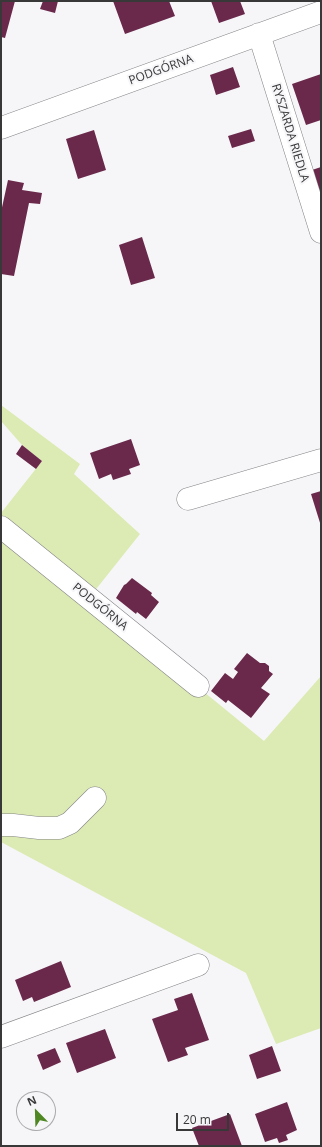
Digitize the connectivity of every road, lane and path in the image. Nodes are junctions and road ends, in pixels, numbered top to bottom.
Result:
1 (321, 12) edge
2 (259, 34) junction
3 (1, 128) edge
4 (321, 232) edge
5 (321, 460) edge
6 (188, 499) dead end
7 (1, 527) edge
8 (198, 686) dead end
9 (95, 798) dead end
10 (1, 826) edge
11 (198, 965) dead end
12 (1, 1037) edge

1 - 2 street, PODGÓRNA
2 - 3 street, PODGÓRNA
2 - 4 street, RYSZARDA RIEDLA
5 - 6 street
7 - 8 street, PODGÓRNA
9 - 10 street
11 - 12 street

